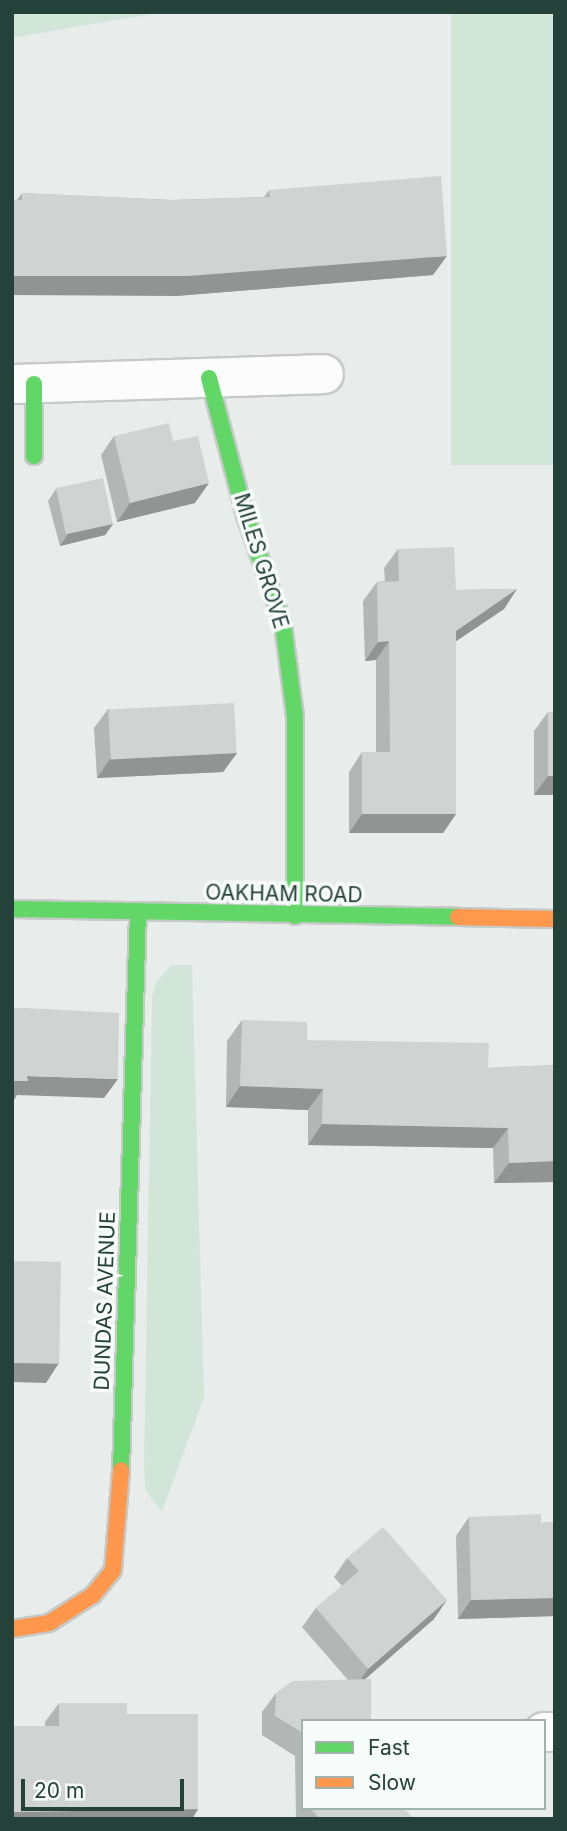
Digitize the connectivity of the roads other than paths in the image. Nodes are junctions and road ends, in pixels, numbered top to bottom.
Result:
1 (324, 374) dead end
2 (209, 378) junction
3 (23, 384) edge
4 (34, 456) dead end
5 (12, 909) edge
6 (138, 911) junction
7 (295, 916) junction
8 (555, 919) edge
9 (12, 1629) edge

1 - 2 street
2 - 3 street
2 - 7 street, MILES GROVE
3 - 4 street
5 - 6 street, OAKHAM ROAD
6 - 7 street, OAKHAM ROAD
6 - 9 street, DUNDAS AVENUE
7 - 8 street, OAKHAM ROAD

